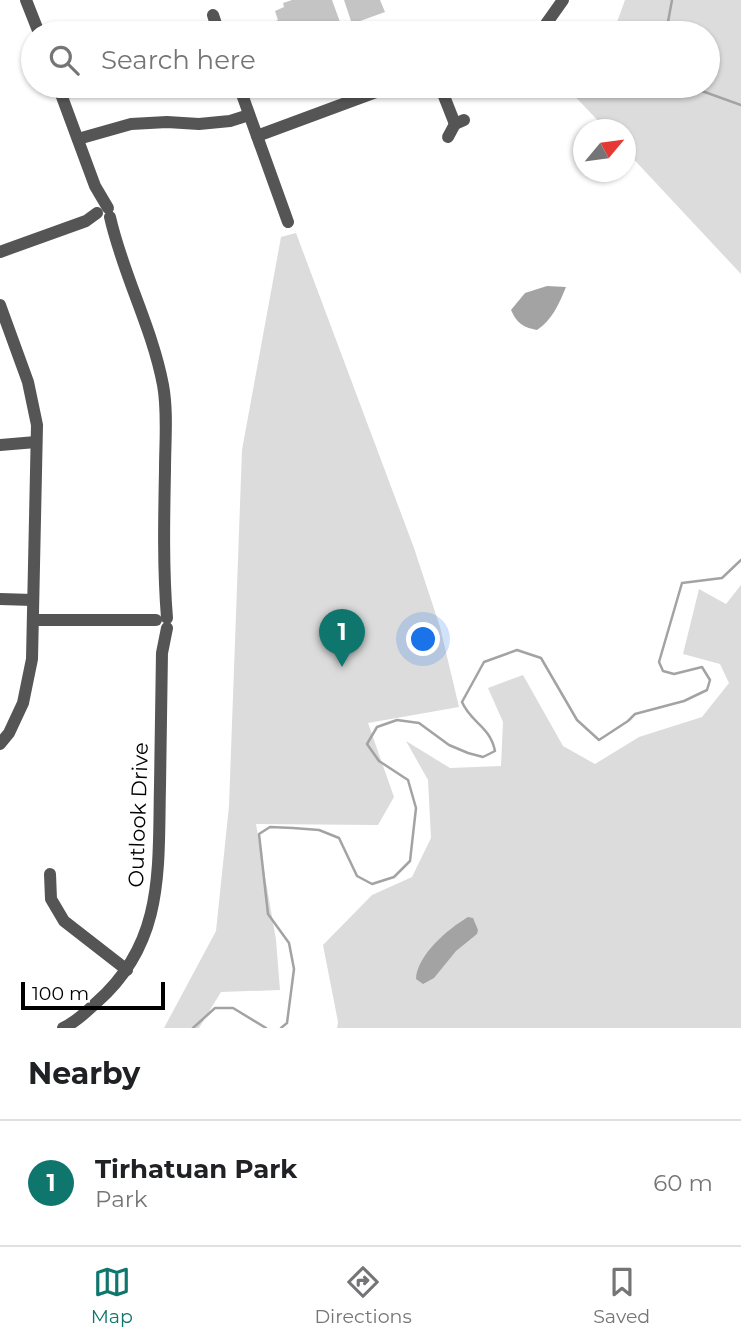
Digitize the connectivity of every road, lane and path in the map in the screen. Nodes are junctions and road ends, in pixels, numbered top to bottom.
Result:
1 (26, 0) edge
2 (563, 0) edge
3 (213, 16) dead end
4 (34, 21) edge
5 (215, 21) edge
6 (548, 21) edge
7 (63, 98) edge
8 (243, 98) edge
9 (360, 98) edge
10 (446, 98) edge
11 (249, 115) junction
12 (257, 136) junction
13 (448, 137) dead end
14 (78, 139) junction
15 (100, 216) junction
16 (288, 222) dead end
17 (0, 252) edge
18 (0, 305) edge
19 (36, 442) junction
20 (0, 445) edge
21 (0, 599) edge
22 (33, 600) junction
23 (34, 620) junction
24 (160, 623) junction
25 (0, 744) edge
26 (50, 874) dead end
27 (127, 971) junction
28 (63, 1028) edge

1 - 4 street
2 - 6 street
3 - 5 street
7 - 14 street, Outlook Drive
8 - 11 street
9 - 12 street
10 - 13 street
11 - 12 street
11 - 14 street
12 - 16 street
14 - 15 street, Outlook Drive
15 - 17 street
15 - 24 street, Outlook Drive
18 - 19 street
19 - 20 street
19 - 22 street
21 - 22 street
22 - 23 street
23 - 24 street
23 - 25 street
24 - 27 street, Outlook Drive
26 - 27 street
27 - 28 street, Outlook Drive

